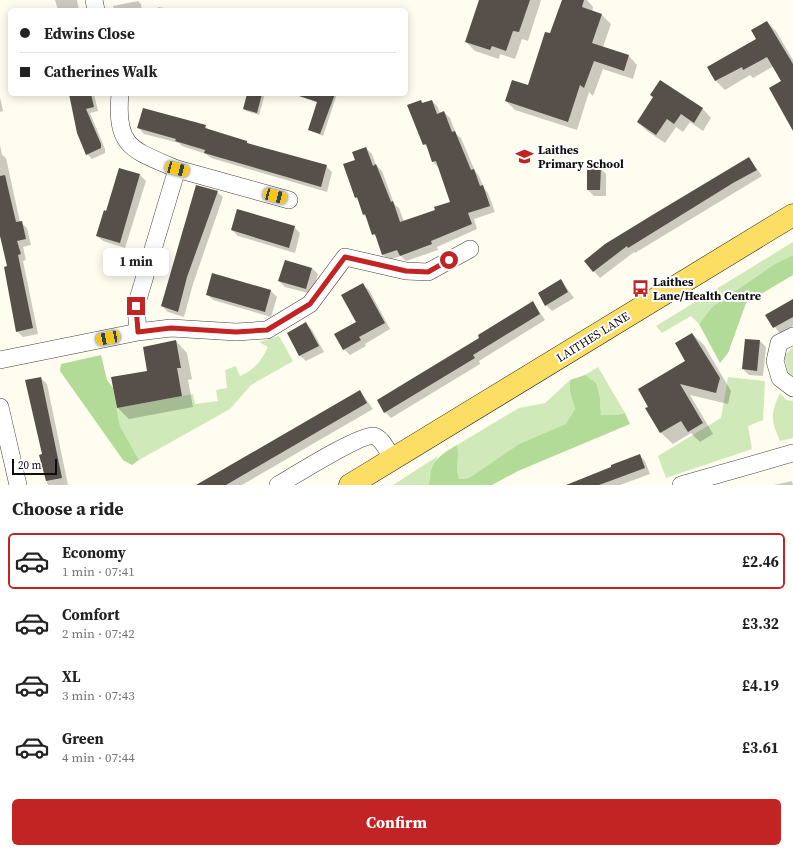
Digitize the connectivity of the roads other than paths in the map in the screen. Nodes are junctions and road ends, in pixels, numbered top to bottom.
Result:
1 (120, 96) edge
2 (177, 169) junction
3 (289, 200) dead end
4 (793, 215) edge
5 (470, 249) dead end
6 (138, 332) junction
7 (793, 336) edge
8 (0, 360) edge
9 (793, 388) edge
10 (0, 412) edge
11 (793, 453) edge
12 (393, 459) junction
13 (18, 485) edge
14 (278, 485) edge
15 (350, 485) edge
16 (681, 485) edge

1 - 2 street
2 - 3 street
2 - 6 street
4 - 12 main road, LAITHES LANE
5 - 6 street
6 - 8 street
7 - 9 street
10 - 13 street
11 - 16 street
12 - 14 street
12 - 15 main road, LAITHES LANE

